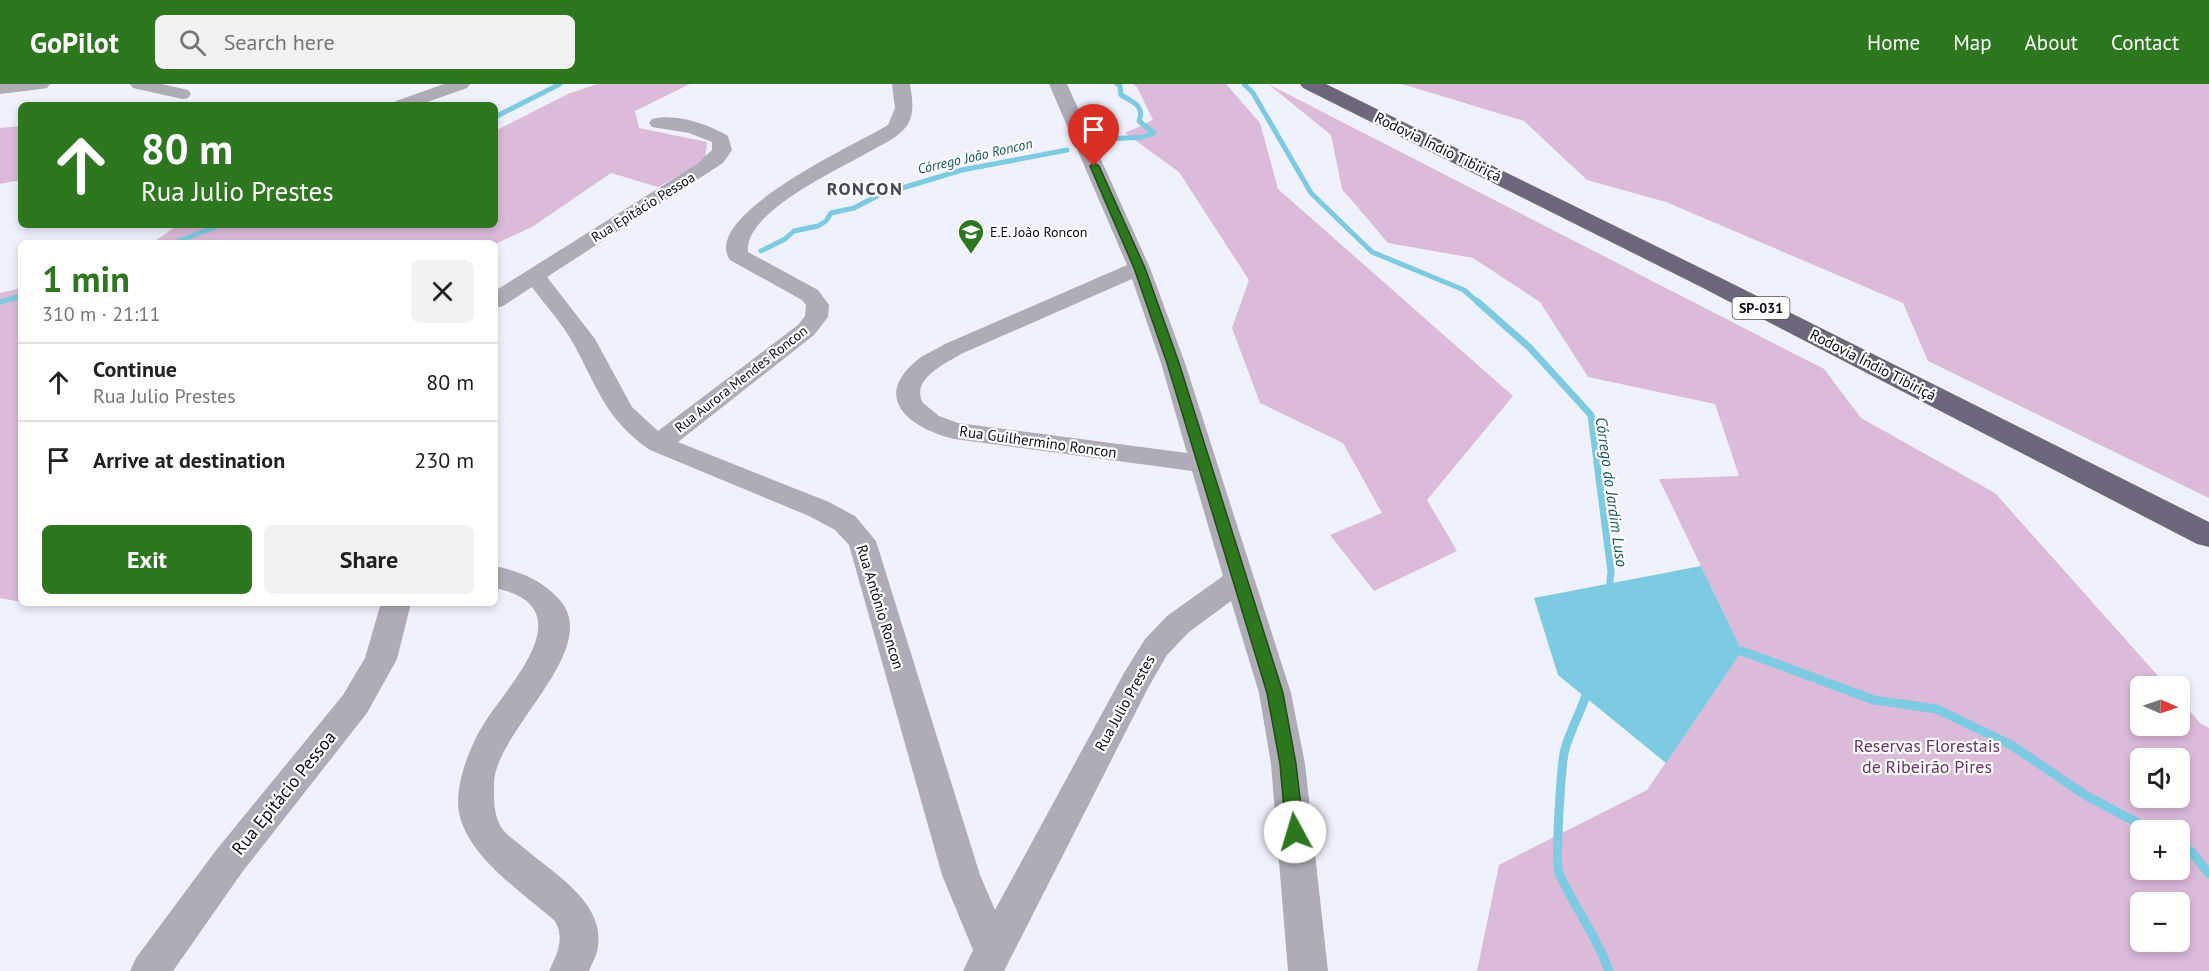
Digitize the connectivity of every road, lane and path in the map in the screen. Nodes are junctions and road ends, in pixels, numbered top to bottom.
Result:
1 (41, 84) edge
2 (139, 84) edge
3 (461, 84) edge
4 (902, 84) edge
5 (1058, 84) edge
6 (1310, 84) edge
7 (0, 89) edge
8 (182, 94) dead end
9 (410, 102) edge
10 (658, 123) dead end
11 (1139, 268) junction
12 (534, 275) junction
13 (498, 299) edge
14 (659, 444) junction
15 (1203, 464) junction
16 (2209, 536) edge
17 (498, 578) edge
18 (1239, 580) junction
19 (395, 606) edge
20 (988, 961) edge
21 (150, 971) edge
22 (569, 971) edge
23 (1308, 971) edge

1 - 7 street
2 - 8 street
3 - 9 street
4 - 14 street, Rua Aurora Mendes Roncon
5 - 11 street
6 - 16 highway, Rodovia Índio Tibiriçá / SP-031
10 - 12 street, Rua Epitácio Pessoa
11 - 15 street
11 - 15 street, Rua Guilhermino Roncon
12 - 13 street, Rua Epitácio Pessoa
12 - 14 street, Rua Antônio Roncon
14 - 20 street, Rua Antônio Roncon
15 - 18 street
17 - 22 street
18 - 20 street, Rua Julio Prestes
18 - 23 street
19 - 21 street, Rua Epitácio Pessoa

